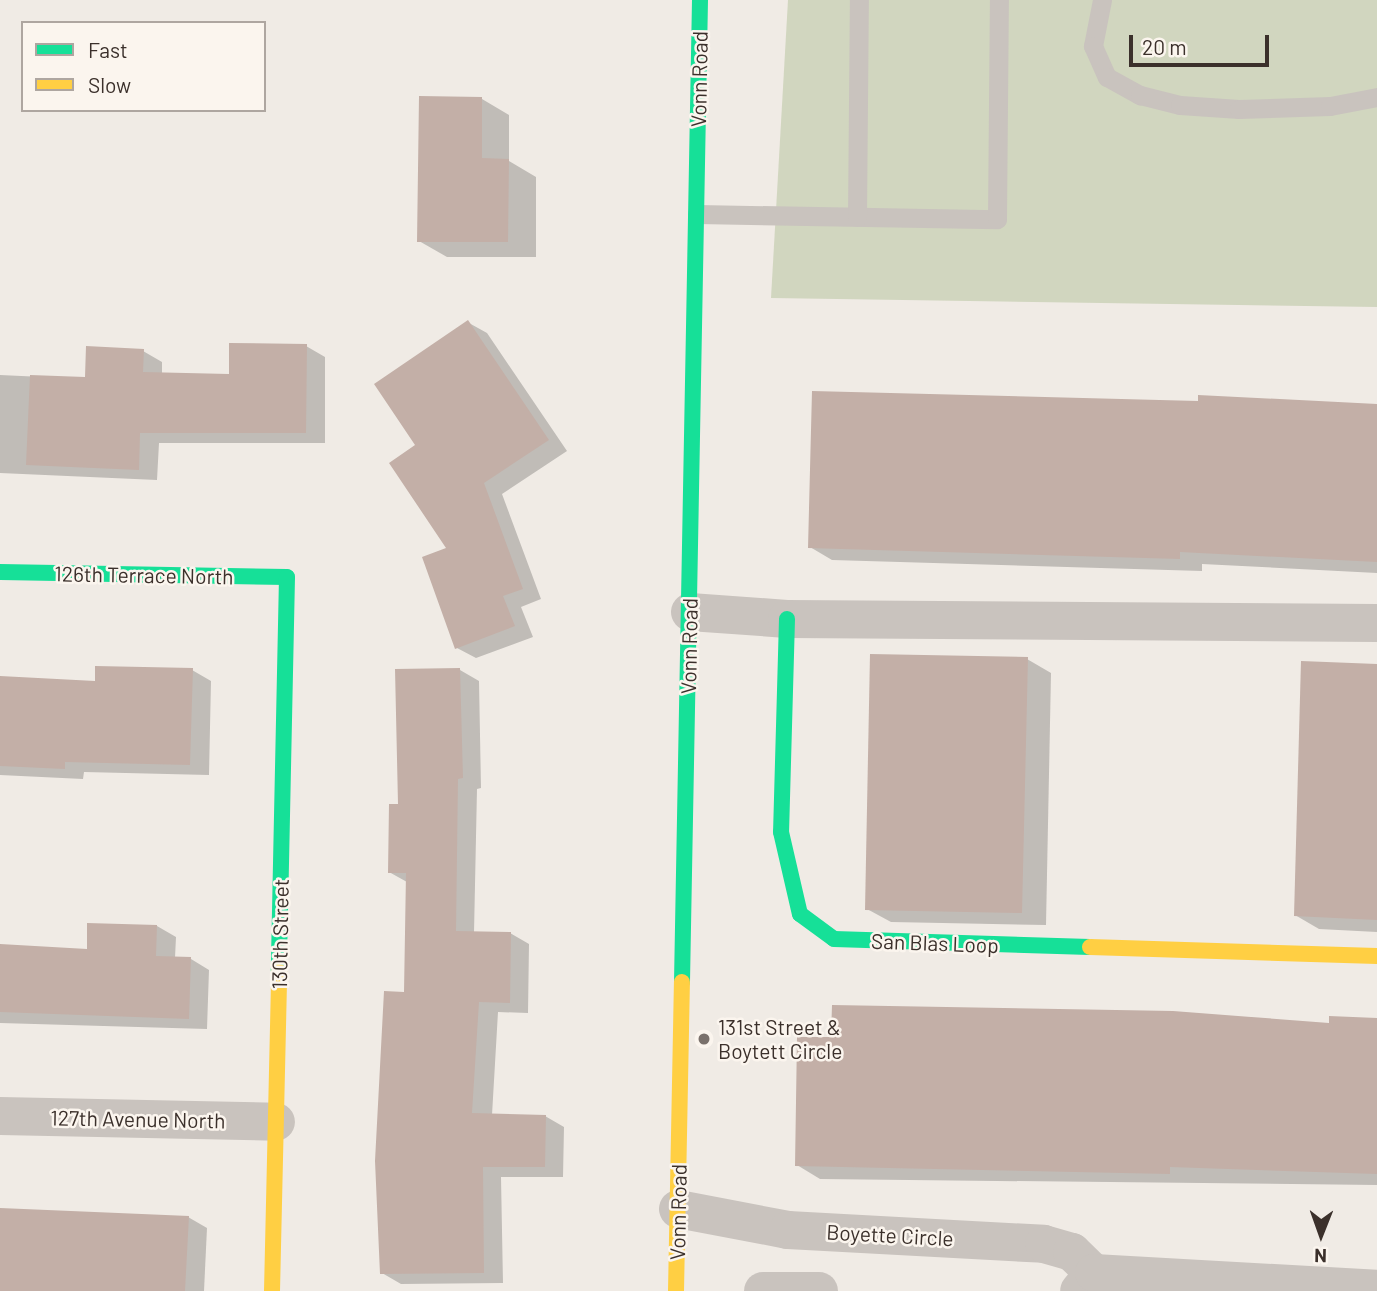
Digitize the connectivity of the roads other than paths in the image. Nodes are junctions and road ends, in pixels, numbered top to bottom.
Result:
1 (700, 0) edge
2 (859, 0) edge
3 (999, 0) edge
4 (1102, 0) edge
5 (1377, 97) edge
6 (696, 214) junction
7 (857, 217) junction
8 (0, 572) edge
9 (287, 578) joint
10 (690, 612) junction
11 (788, 619) junction
12 (1377, 623) edge
13 (1377, 956) edge
14 (0, 1116) edge
15 (276, 1122) junction
16 (678, 1209) junction
17 (1089, 1285) edge
18 (1377, 1289) edge
19 (272, 1291) edge
20 (676, 1291) edge
21 (763, 1291) edge
22 (818, 1291) edge

1 - 6 street, Vonn Road
2 - 7 lane
3 - 7 lane
4 - 5 lane
6 - 7 lane
6 - 10 street, Vonn Road
8 - 9 street, 126th Terrace North
9 - 15 street, 130th Street
10 - 11 street
10 - 16 street, Vonn Road
11 - 12 street
11 - 13 street, San Blas Loop
14 - 15 street, 127th Avenue North
15 - 19 street, 130th Street
16 - 17 street, Boyette Circle
16 - 20 street, Vonn Road
17 - 18 street, Boyette Circle
21 - 22 street

